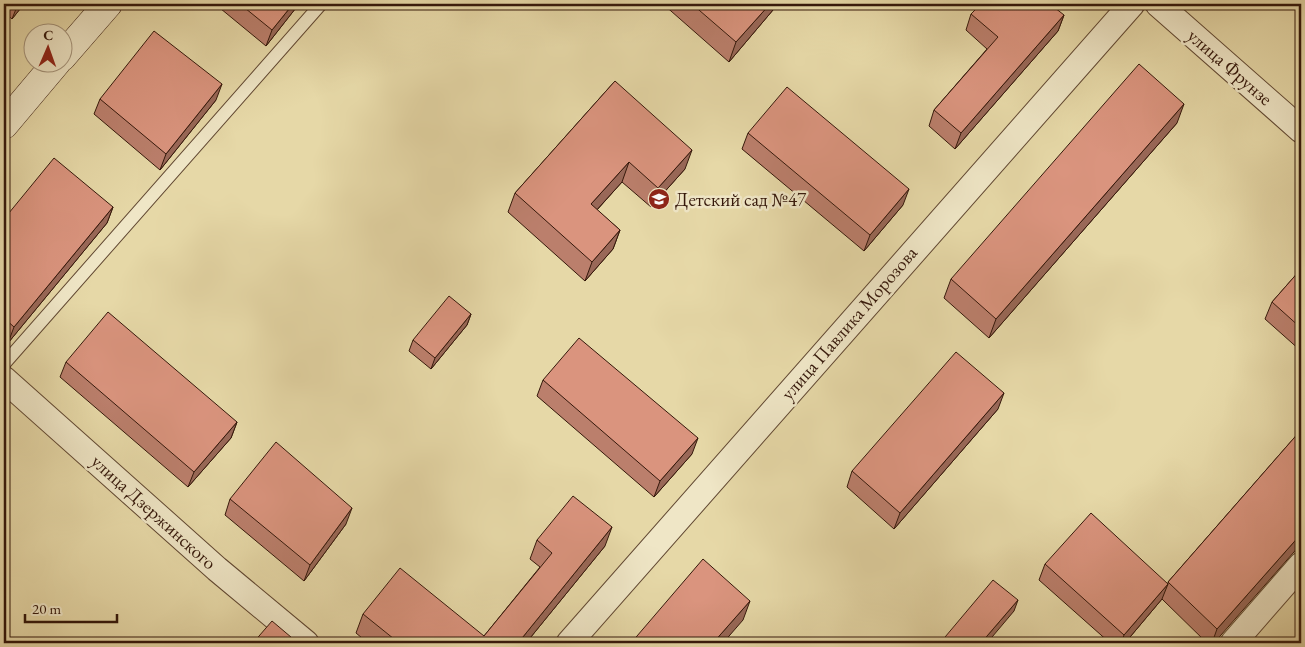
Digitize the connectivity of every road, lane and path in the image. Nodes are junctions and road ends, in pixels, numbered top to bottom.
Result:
1 (108, 4) edge
2 (321, 4) edge
3 (1132, 4) edge
4 (1158, 4) edge
5 (72, 45) edge
6 (48, 72) edge
7 (4, 124) edge
8 (1301, 130) edge
9 (4, 364) edge
10 (4, 379) edge
11 (1301, 564) edge
12 (306, 643) edge
13 (569, 643) edge
14 (1233, 643) edge

1 - 5 street
2 - 9 lane
3 - 13 street, улица Павлика Морозова
4 - 8 street, улица Фрунзе
6 - 7 street
10 - 12 street, улица Дзержинского
11 - 14 street

